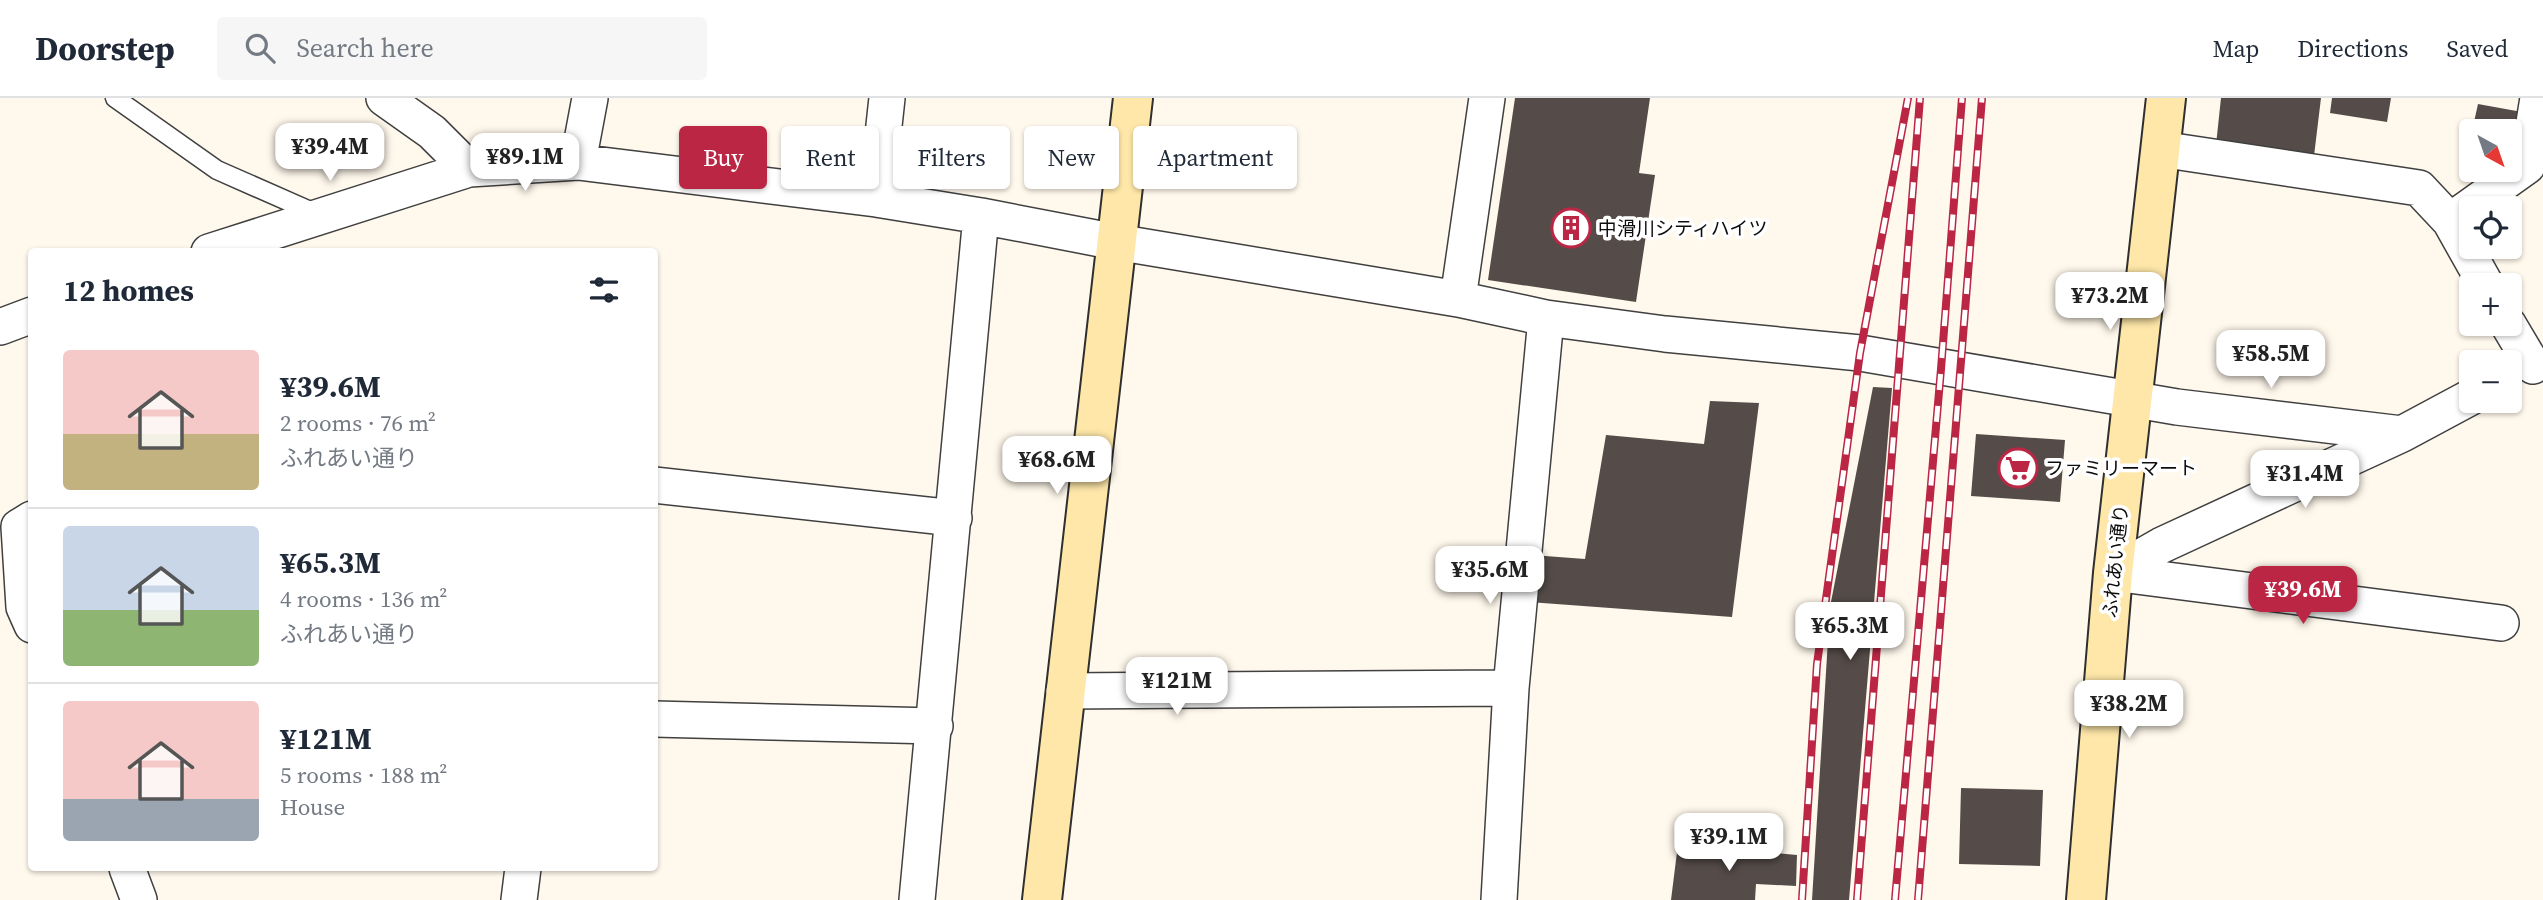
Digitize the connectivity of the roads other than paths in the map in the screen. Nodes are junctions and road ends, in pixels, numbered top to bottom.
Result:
1 (115, 98) edge
2 (384, 98) edge
3 (590, 98) edge
4 (887, 98) edge
5 (1133, 98) edge
6 (1487, 98) edge
7 (2166, 98) edge
8 (2538, 98) edge
9 (2161, 149) junction
10 (578, 162) junction
11 (469, 169) junction
12 (876, 200) junction
13 (320, 215) junction
14 (981, 216) junction
15 (2449, 221) junction
16 (1116, 242) junction
17 (221, 248) edge
18 (2479, 273) edge
19 (1458, 299) junction
20 (28, 316) edge
21 (1546, 318) junction
22 (0, 327) edge
23 (2513, 336) edge
24 (2528, 369) edge
25 (2132, 399) junction
26 (2459, 404) edge
27 (2402, 435) junction
28 (658, 485) edge
29 (954, 518) junction
30 (28, 521) edge
31 (2113, 573) junction
32 (28, 616) edge
33 (2501, 622) dead end
34 (1511, 688) junction
35 (1064, 691) junction
36 (658, 719) edge
37 (935, 726) junction
38 (128, 871) edge
39 (523, 871) edge
40 (139, 900) edge
41 (519, 900) edge
42 (917, 900) edge
43 (1042, 900) edge
44 (1499, 900) edge
45 (2086, 900) edge

1 - 13 lane
2 - 11 street
3 - 10 street
4 - 12 street
5 - 16 street
6 - 19 street
7 - 9 street, ふれあい通り
8 - 15 street
9 - 15 street
9 - 25 street, ふれあい通り
10 - 11 street
10 - 12 street
11 - 13 street
12 - 14 street
13 - 17 street
14 - 16 street
14 - 29 street
15 - 18 street
16 - 19 street
16 - 35 street
19 - 21 street
20 - 22 street
21 - 25 street
21 - 34 street
23 - 24 street
25 - 27 street
25 - 31 street, ふれあい通り
26 - 27 street
27 - 31 street
28 - 29 street
29 - 37 street
30 - 32 street
31 - 33 street
31 - 45 street, ふれあい通り
34 - 35 street
34 - 44 street
35 - 43 street
36 - 37 street
37 - 42 street
38 - 40 street
39 - 41 street

